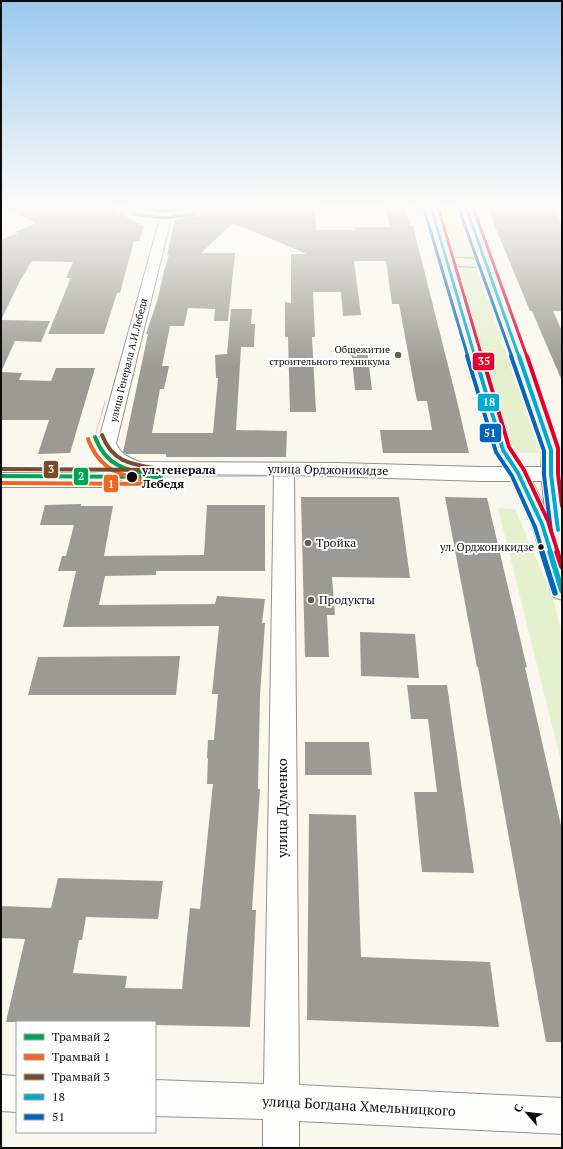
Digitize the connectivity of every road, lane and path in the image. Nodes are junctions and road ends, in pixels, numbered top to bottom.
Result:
1 (154, 261) edge
2 (447, 262) joint
3 (486, 263) joint
4 (139, 468) junction
5 (284, 474) junction
6 (518, 474) junction
7 (556, 474) edge
8 (1, 480) edge
9 (96, 480) junction
10 (562, 543) edge
11 (562, 591) edge
12 (1, 1093) edge
13 (16, 1094) edge
14 (156, 1098) edge
15 (282, 1102) junction
16 (562, 1116) edge
17 (281, 1148) edge

1 - 4 street, улица Генерала А.И.Лебедя
2 - 3 main road
2 - 6 main road
3 - 7 main road
4 - 5 street, улица Орджоникидзе
4 - 9 street, улица Орджоникидзе
5 - 6 street, улица Орджоникидзе
5 - 9 street, улица Орджоникидзе
5 - 15 street, улица Думенко
6 - 7 street, улица Орджоникидзе
6 - 11 main road
7 - 10 main road
8 - 9 street, улица Орджоникидзе
12 - 13 street
14 - 15 street, улица Богдана Хмельницкого
15 - 16 street, улица Богдана Хмельницкого
15 - 17 street, улица Думенко

